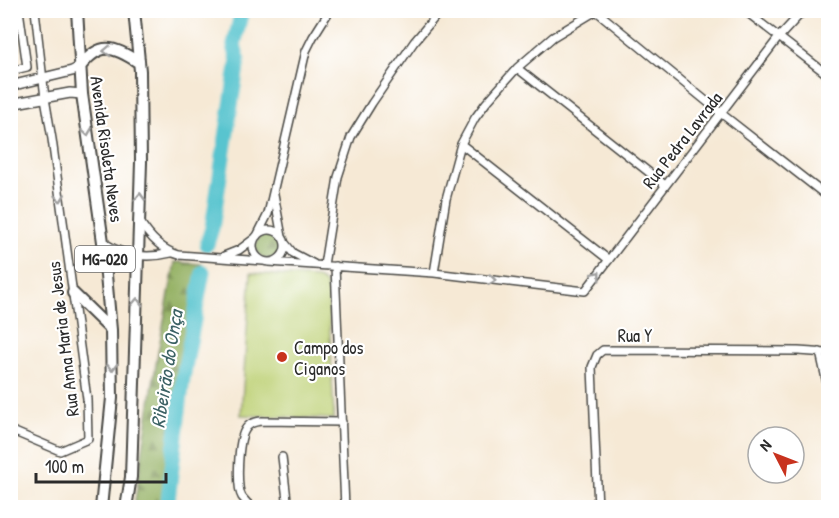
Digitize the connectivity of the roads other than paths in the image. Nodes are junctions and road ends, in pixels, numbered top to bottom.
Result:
1 (19, 10) edge
2 (35, 10) edge
3 (77, 10) edge
4 (134, 10) edge
5 (330, 10) edge
6 (441, 10) edge
7 (744, 10) edge
8 (804, 10) edge
9 (596, 11) edge
10 (779, 37) junction
11 (138, 62) junction
12 (80, 67) junction
13 (517, 68) junction
14 (10, 71) edge
15 (828, 75) edge
16 (43, 79) junction
17 (10, 86) edge
18 (82, 94) junction
19 (45, 98) junction
20 (10, 104) edge
21 (722, 114) junction
22 (461, 144) junction
23 (665, 185) junction
24 (274, 192) junction
25 (828, 197) edge
26 (139, 219) junction
27 (256, 237) junction
28 (283, 240) junction
29 (103, 242) junction
30 (175, 254) junction
31 (138, 255) junction
32 (216, 258) junction
33 (609, 260) junction
34 (266, 261) junction
35 (320, 266) junction
36 (335, 266) junction
37 (434, 273) junction
38 (73, 293) junction
39 (111, 330) junction
40 (826, 352) edge
41 (828, 388) edge
42 (342, 422) junction
43 (10, 430) edge
44 (282, 457) dead end
45 (101, 507) edge
46 (126, 507) edge
47 (253, 507) edge
48 (288, 507) edge
49 (345, 507) edge
50 (598, 507) edge

1 - 14 street
2 - 16 street, Rua Anna Maria de Jesus
3 - 12 highway, Avenida Risoleta Neves / MG-020
4 - 11 highway, Avenida Risoleta Neves / MG-020
5 - 24 street
6 - 35 street
7 - 10 street
8 - 10 street, Rua Pedra Lavrada
9 - 13 street
9 - 21 street
10 - 15 street
10 - 21 street, Rua Pedra Lavrada
11 -> 12 highway
26 -> 11 highway, Avenida Risoleta Neves / MG-020
12 - 16 main road
12 - 18 highway, Avenida Risoleta Neves / MG-020
13 - 22 street
13 - 23 street
16 - 17 main road
16 - 19 street, Rua Anna Maria de Jesus
18 - 19 main road
18 -> 29 highway, Avenida Risoleta Neves / MG-020
19 - 20 main road
19 -> 38 street, Rua Anna Maria de Jesus
21 - 23 street, Rua Pedra Lavrada
21 - 25 street
22 - 33 street
22 - 37 street
23 - 33 street, Rua Pedra Lavrada
24 - 27 street
24 - 28 street
26 - 30 street
26 - 31 highway, Avenida Risoleta Neves / MG-020
27 - 28 street
27 - 32 street
27 - 34 street
28 - 34 street
28 - 35 street
29 - 31 street
29 - 39 highway, Avenida Risoleta Neves / MG-020
30 - 31 street
30 - 32 street
46 -> 31 highway, Avenida Risoleta Neves / MG-020
32 - 34 street
37 -> 33 street, Rua Pedra Lavrada
34 - 35 street
35 - 36 street
36 - 37 street
36 - 42 street
38 - 39 highway
38 - 43 street, Rua Anna Maria de Jesus
39 -> 45 highway, Avenida Risoleta Neves / MG-020
40 - 41 street
40 - 50 street, Rua Y
42 - 47 street
42 - 49 street
44 - 48 street

